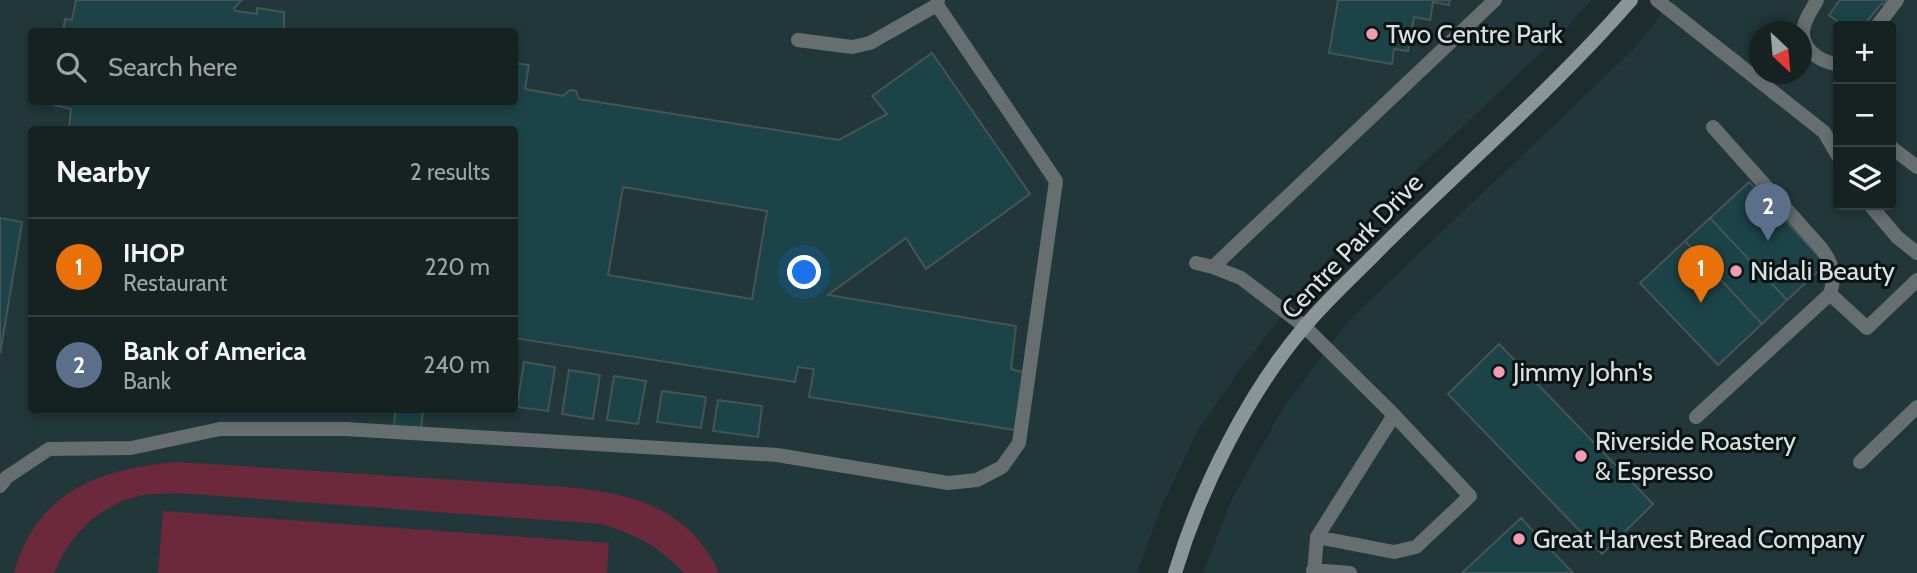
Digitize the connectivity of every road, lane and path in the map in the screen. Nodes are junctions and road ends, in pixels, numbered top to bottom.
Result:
1 (1495, 0) edge
2 (1632, 0) edge
3 (1657, 0) edge
4 (1818, 0) edge
5 (1897, 0) edge
6 (937, 3) edge
7 (1881, 21) edge
8 (798, 40) dead end
9 (1833, 64) edge
10 (1713, 127) dead end
11 (1831, 132) edge
12 (1896, 151) edge
13 (1917, 167) edge
14 (1874, 210) edge
15 (1917, 253) edge
16 (1196, 263) dead end
17 (1213, 267) junction
18 (1917, 281) edge
19 (1830, 293) junction
20 (1304, 326) junction
21 (1917, 407) edge
22 (1394, 415) junction
23 (1696, 417) dead end
24 (1860, 462) dead end
25 (0, 486) edge
26 (1317, 537) junction
27 (1313, 571) edge
28 (1175, 573) edge
29 (1350, 573) edge

1 - 17 lane
2 - 20 street, Centre Park Drive
3 - 11 lane
4 - 9 lane
5 - 7 lane
6 - 8 lane
6 - 25 lane
10 - 19 lane
12 - 13 lane
14 - 15 lane
16 - 17 lane
17 - 20 lane
18 - 19 lane
19 - 23 lane
20 - 22 lane
20 - 28 street, Centre Park Drive
21 - 24 lane
22 - 26 lane
22 - 26 lane
26 - 27 lane
27 - 29 lane

